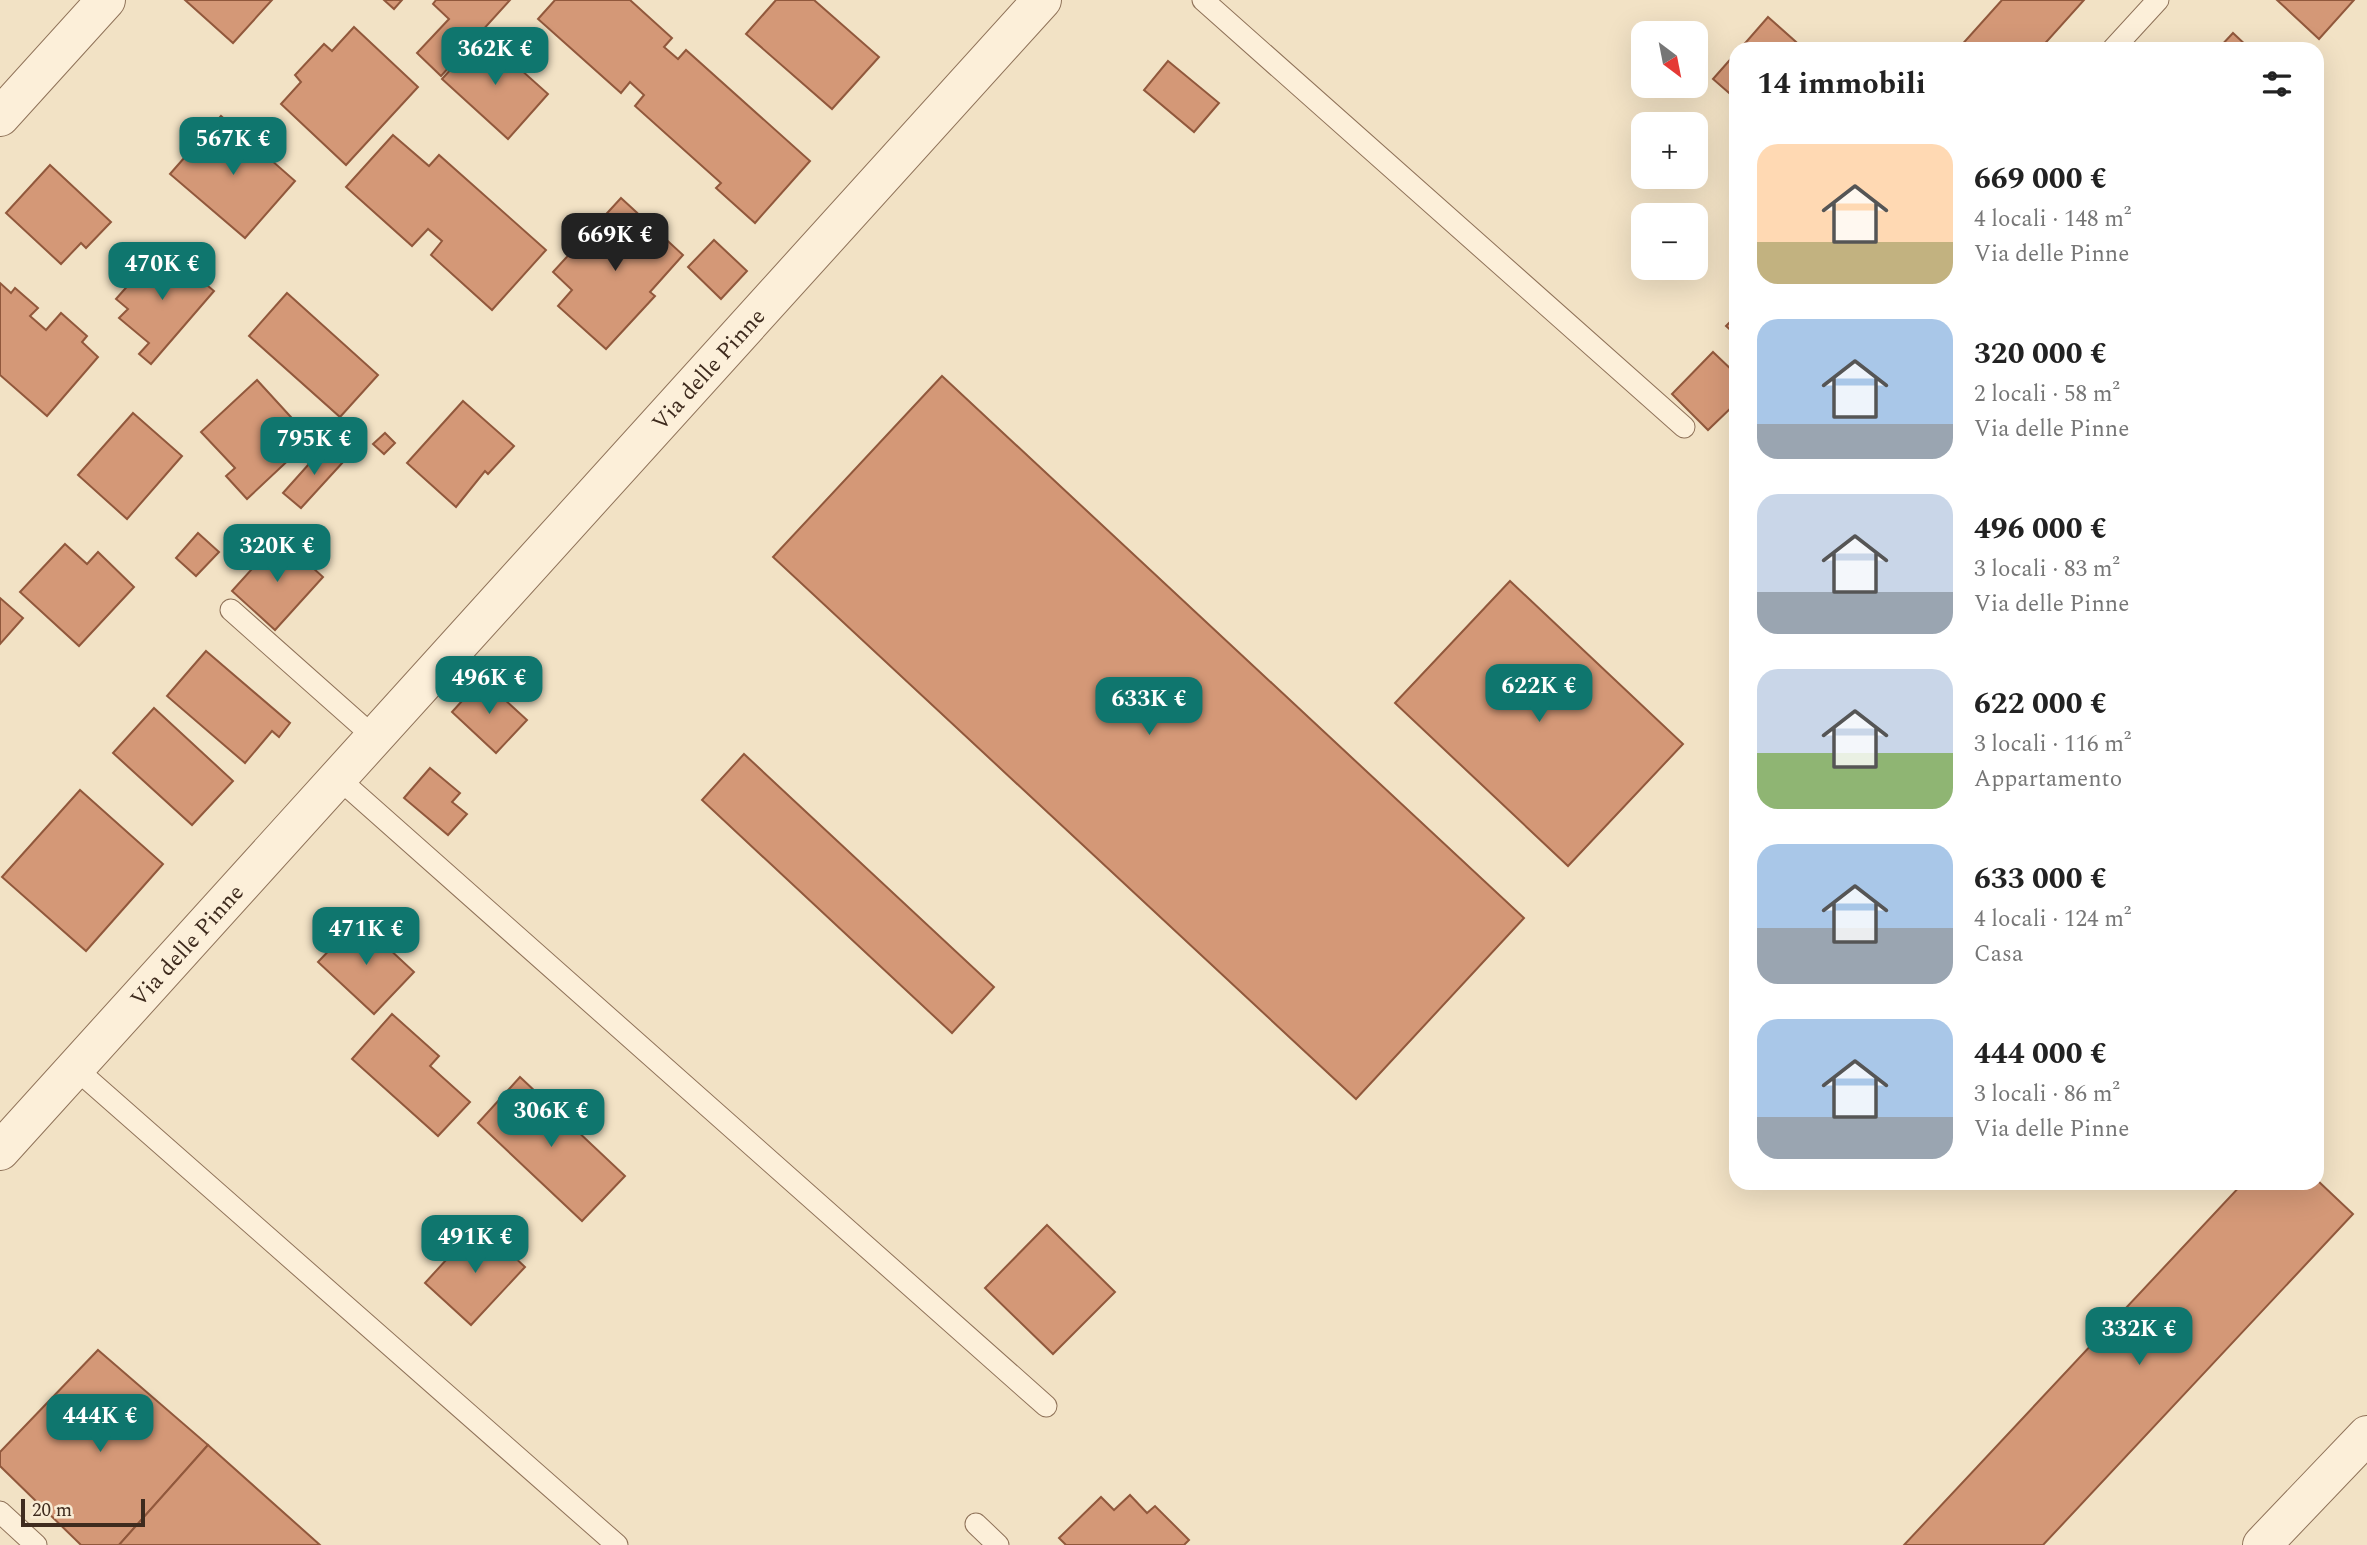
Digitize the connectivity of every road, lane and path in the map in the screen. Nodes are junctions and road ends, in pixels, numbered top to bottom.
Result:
1 (106, 0) edge
2 (1042, 0) edge
3 (1203, 0) edge
4 (2158, 0) edge
5 (2119, 42) edge
6 (0, 117) edge
7 (1684, 428) dead end
8 (231, 610) dead end
9 (374, 737) junction
10 (338, 778) junction
11 (75, 1068) junction
12 (0, 1151) edge
13 (1046, 1406) dead end
14 (2367, 1435) edge
15 (0, 1512) edge
16 (976, 1524) dead end
17 (36, 1545) edge
18 (617, 1545) edge
19 (998, 1545) edge
20 (2262, 1545) edge

1 - 6 street
2 - 9 street, Via delle Pinne
3 - 7 lane
4 - 5 lane
8 - 9 lane
9 - 10 street, Via delle Pinne
10 - 11 street, Via delle Pinne
10 - 13 lane
11 - 12 street, Via delle Pinne
11 - 18 lane
14 - 20 street
15 - 17 lane
16 - 19 lane

